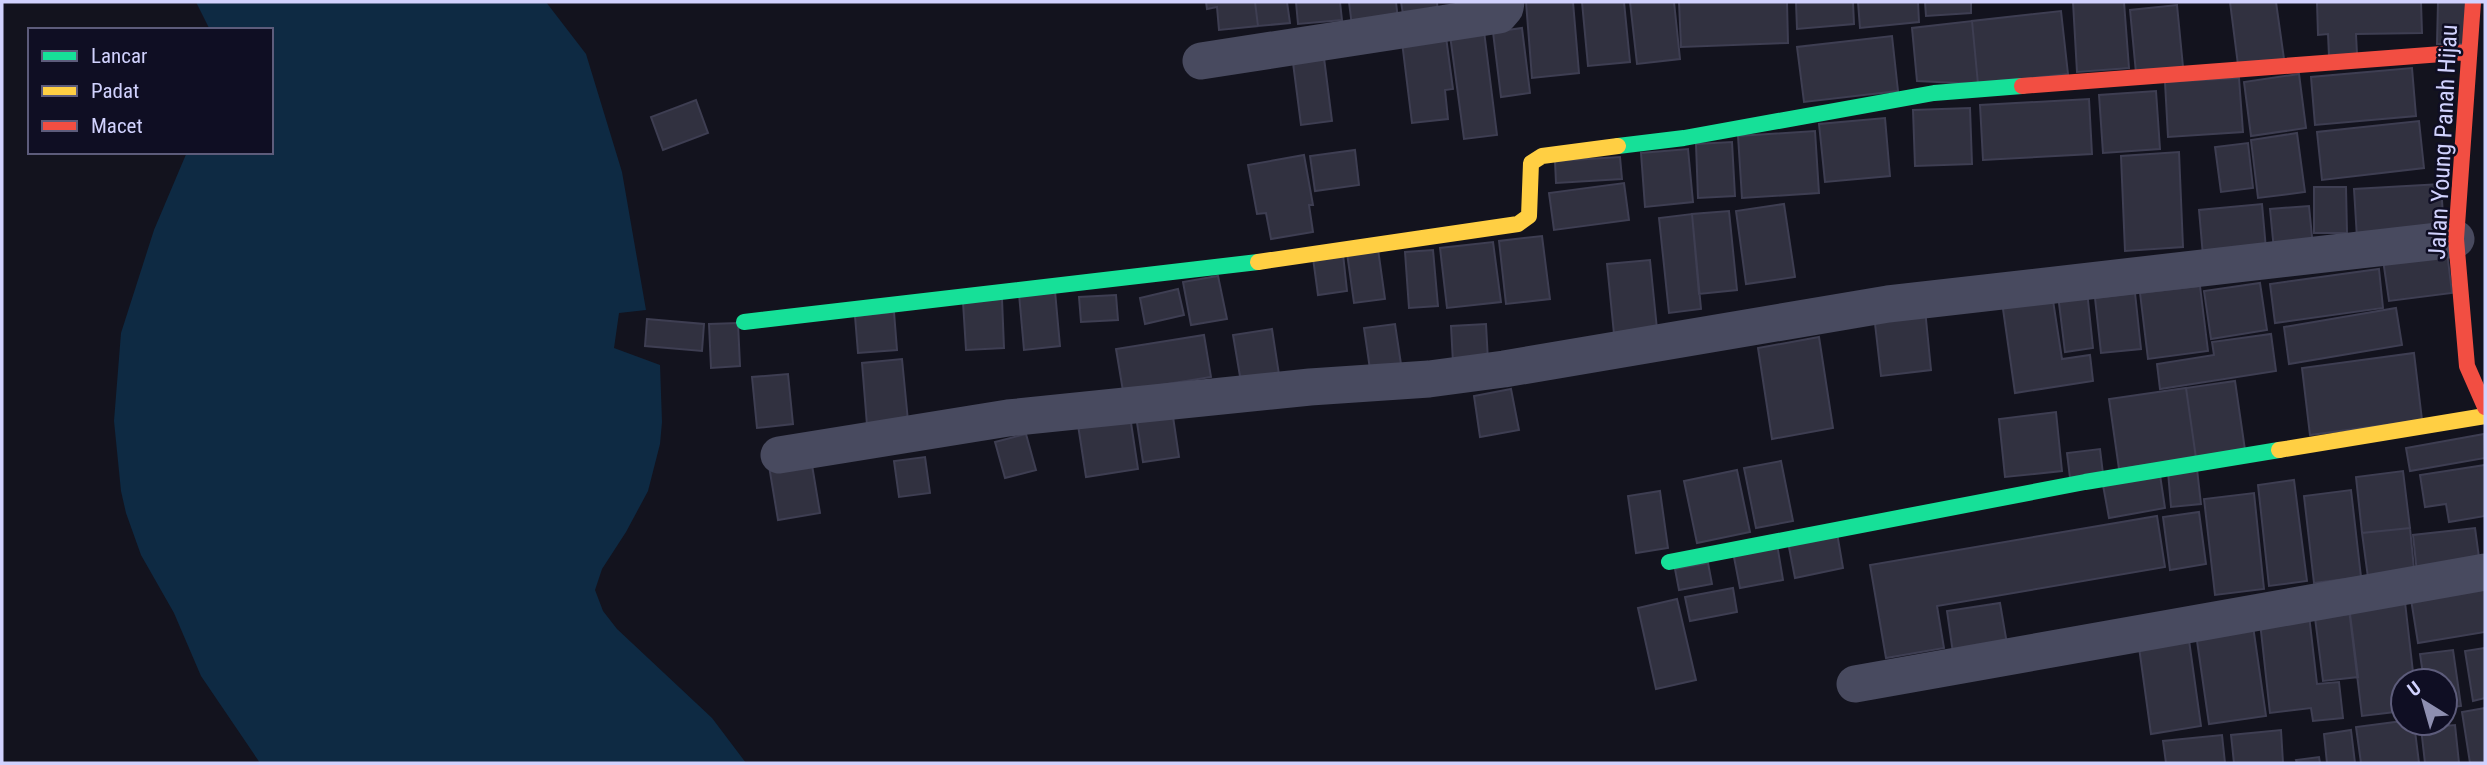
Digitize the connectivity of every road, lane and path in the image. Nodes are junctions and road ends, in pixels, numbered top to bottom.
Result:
1 (1506, 2) edge
2 (2473, 2) edge
3 (2468, 52) junction
4 (1200, 61) dead end
5 (2456, 239) junction
6 (744, 322) dead end
7 (2485, 407) edge
8 (2485, 416) edge
9 (779, 455) dead end
10 (1669, 562) dead end
11 (2485, 572) edge
12 (1855, 684) dead end

1 - 4 street
2 - 3 street, Jalan Young Panah Hijau
3 - 5 street, Jalan Young Panah Hijau
3 - 6 street
5 - 7 street, Jalan Young Panah Hijau
5 - 9 street
8 - 10 street
11 - 12 street

